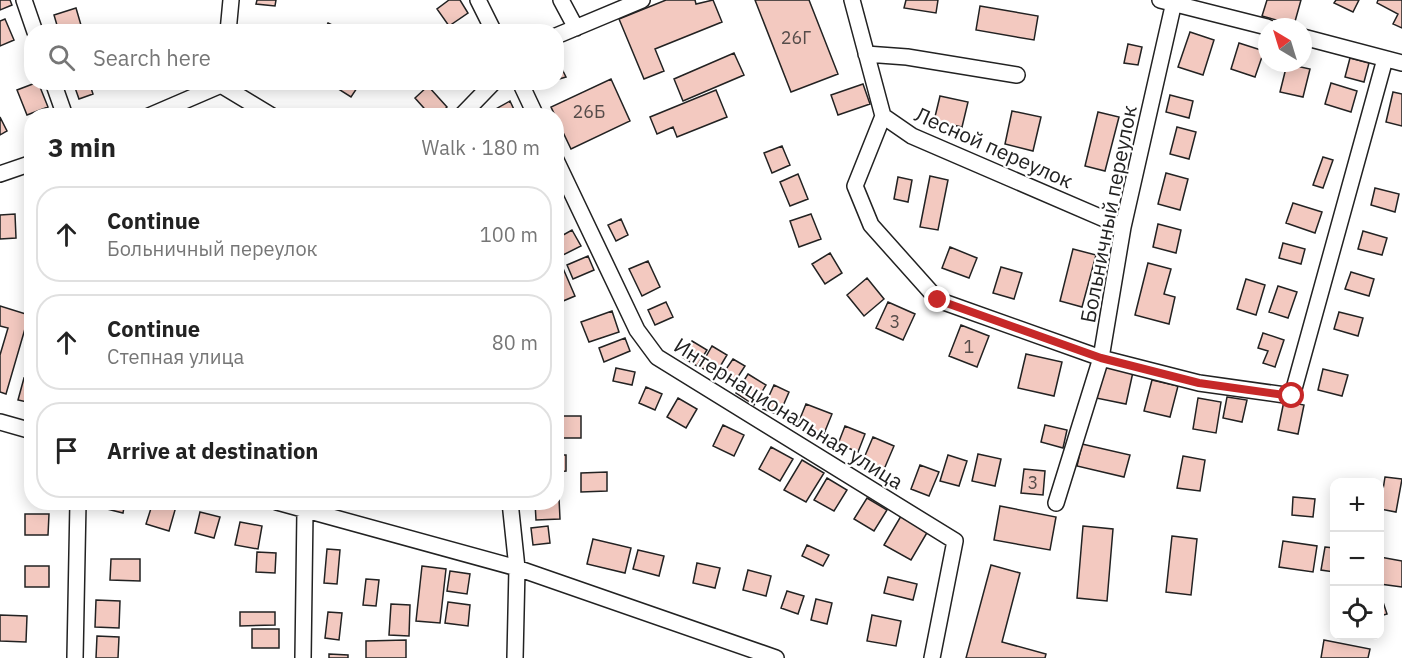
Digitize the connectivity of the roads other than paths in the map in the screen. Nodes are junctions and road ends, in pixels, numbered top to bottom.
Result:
1 (24, 0) edge
2 (231, 0) edge
3 (478, 0) edge
4 (561, 0) edge
5 (642, 0) edge
6 (852, 0) edge
7 (1167, 1) edge
8 (32, 24) edge
9 (229, 24) edge
10 (490, 24) edge
11 (1258, 25) edge
12 (576, 28) junction
13 (564, 33) edge
14 (1312, 39) edge
15 (866, 54) junction
16 (1385, 58) junction
17 (1402, 63) edge
18 (1017, 75) dead end
19 (56, 90) edge
20 (208, 90) edge
21 (231, 90) edge
22 (486, 90) edge
23 (524, 90) edge
24 (62, 108) edge
25 (167, 108) edge
26 (260, 108) edge
27 (469, 108) edge
28 (532, 108) edge
29 (884, 116) junction
30 (24, 166) edge
31 (0, 174) edge
32 (564, 177) edge
33 (1123, 227) junction
34 (1101, 358) junction
35 (0, 422) edge
36 (24, 429) edge
37 (1056, 503) dead end
38 (78, 510) edge
39 (302, 510) edge
40 (511, 510) edge
41 (305, 511) junction
42 (517, 568) junction
43 (75, 658) edge
44 (303, 658) edge
45 (515, 658) edge
46 (776, 658) edge
47 (932, 658) edge

1 - 8 street
2 - 9 street
3 - 10 street
4 - 12 street
5 - 12 street
6 - 15 street
7 - 11 street
7 - 33 street, Больничный переулок
12 - 13 street
14 - 16 street
15 - 18 street
15 - 29 street
16 - 17 street
16 - 34 street
19 - 24 street
20 - 25 street
21 - 26 street
22 - 27 street
23 - 28 street
29 - 33 street, Лесной переулок
29 - 34 street
30 - 31 street
32 - 47 street, Интернациональная улица
33 - 34 street, Больничный переулок
34 - 37 street, Больничный переулок
35 - 36 street
38 - 43 street
39 - 41 street
40 - 42 street
41 - 42 street
41 - 44 street
42 - 45 street
42 - 46 street

